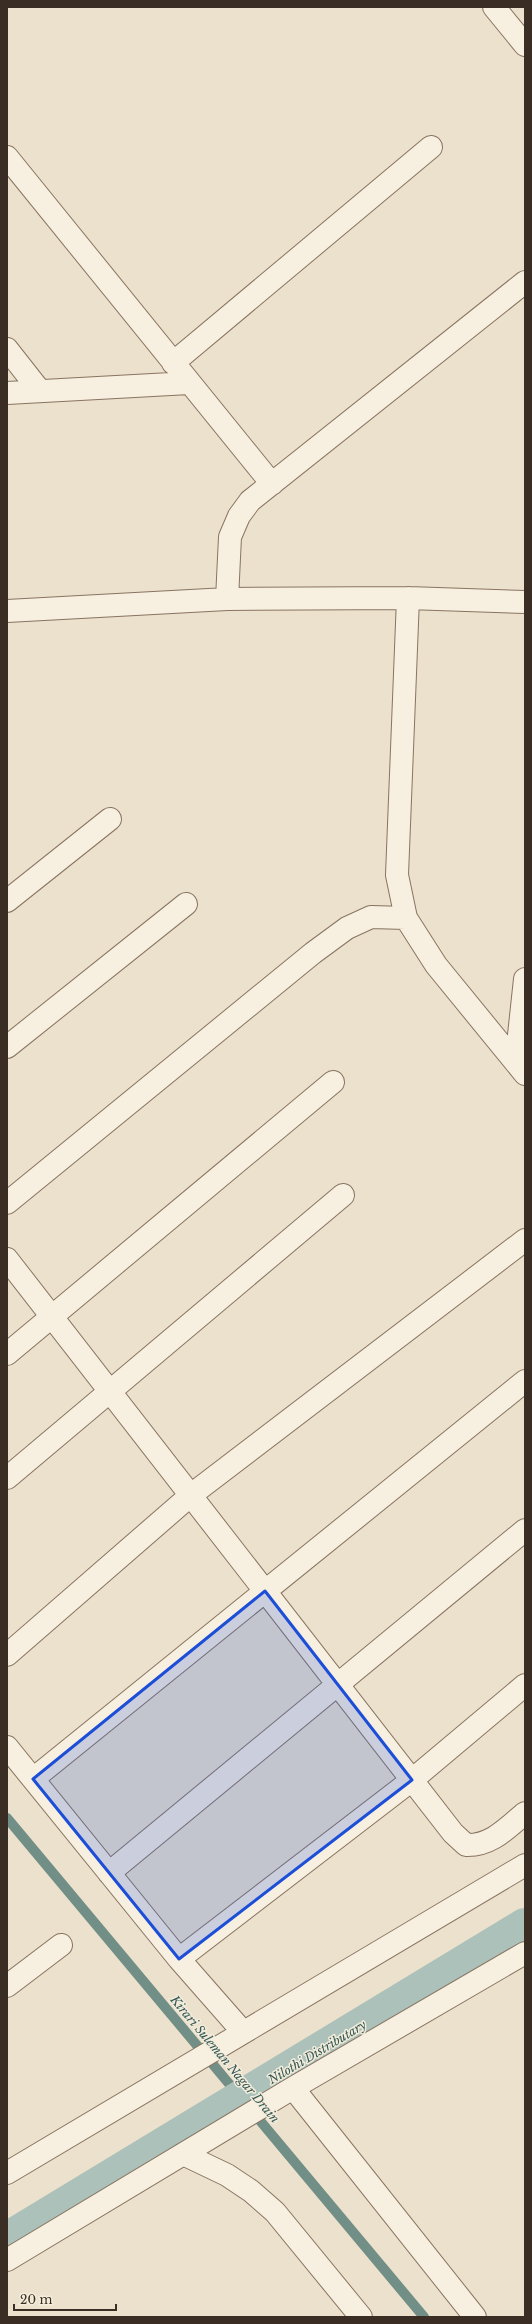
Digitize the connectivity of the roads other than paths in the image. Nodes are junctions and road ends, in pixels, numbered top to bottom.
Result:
1 (494, 7) edge
2 (525, 45) edge
3 (431, 148) dead end
4 (7, 157) edge
5 (525, 282) edge
6 (7, 348) edge
7 (173, 363) junction
8 (190, 383) junction
9 (40, 391) junction
10 (7, 393) edge
11 (272, 484) junction
12 (408, 598) junction
13 (227, 599) junction
14 (525, 602) edge
15 (7, 611) edge
16 (110, 819) dead end
17 (7, 901) edge
18 (186, 904) dead end
19 (406, 918) junction
20 (525, 979) edge
21 (7, 1047) edge
22 (521, 1068) edge
23 (333, 1082) dead end
24 (343, 1195) dead end
25 (7, 1203) edge
26 (525, 1240) edge
27 (7, 1259) edge
28 (53, 1318) junction
29 (7, 1354) edge
30 (525, 1381) edge
31 (111, 1392) junction
32 (7, 1478) edge
33 (191, 1495) junction
34 (525, 1530) edge
35 (265, 1591) junction
36 (7, 1655) edge
37 (338, 1685) junction
38 (525, 1685) edge
39 (7, 1747) edge
40 (33, 1779) junction
41 (412, 1780) junction
42 (525, 1813) edge
43 (525, 1865) edge
44 (110, 1873) junction
45 (61, 1945) dead end
46 (525, 1953) edge
47 (179, 1959) junction
48 (7, 1986) edge
49 (238, 2035) junction
50 (293, 2088) junction
51 (183, 2154) junction
52 (7, 2173) edge
53 (7, 2260) edge
54 (361, 2317) edge
55 (475, 2317) edge

1 - 2 street
3 - 7 street
4 - 7 street
5 - 11 street
6 - 9 street
7 - 8 street
8 - 9 street
8 - 11 street
9 - 10 street
11 - 13 street
12 - 13 street
12 - 14 street
12 - 19 street
13 - 15 street
16 - 17 street
18 - 21 street
19 - 22 street
19 - 25 street
20 - 22 street
23 - 28 street
24 - 31 street
26 - 33 street
27 - 28 street
28 - 29 street
28 - 31 street
30 - 35 street
31 - 32 street
31 - 33 street
33 - 35 street
33 - 36 street
34 - 37 street
35 - 37 street
35 - 40 street
37 - 41 street
37 - 44 street
38 - 41 street
39 - 40 street
40 - 44 street
41 - 42 street
41 - 47 street
43 - 49 street
44 - 47 street
45 - 48 street
46 - 50 street
47 - 49 street
49 - 52 street
50 - 51 street
50 - 55 street
51 - 53 street
51 - 54 street

